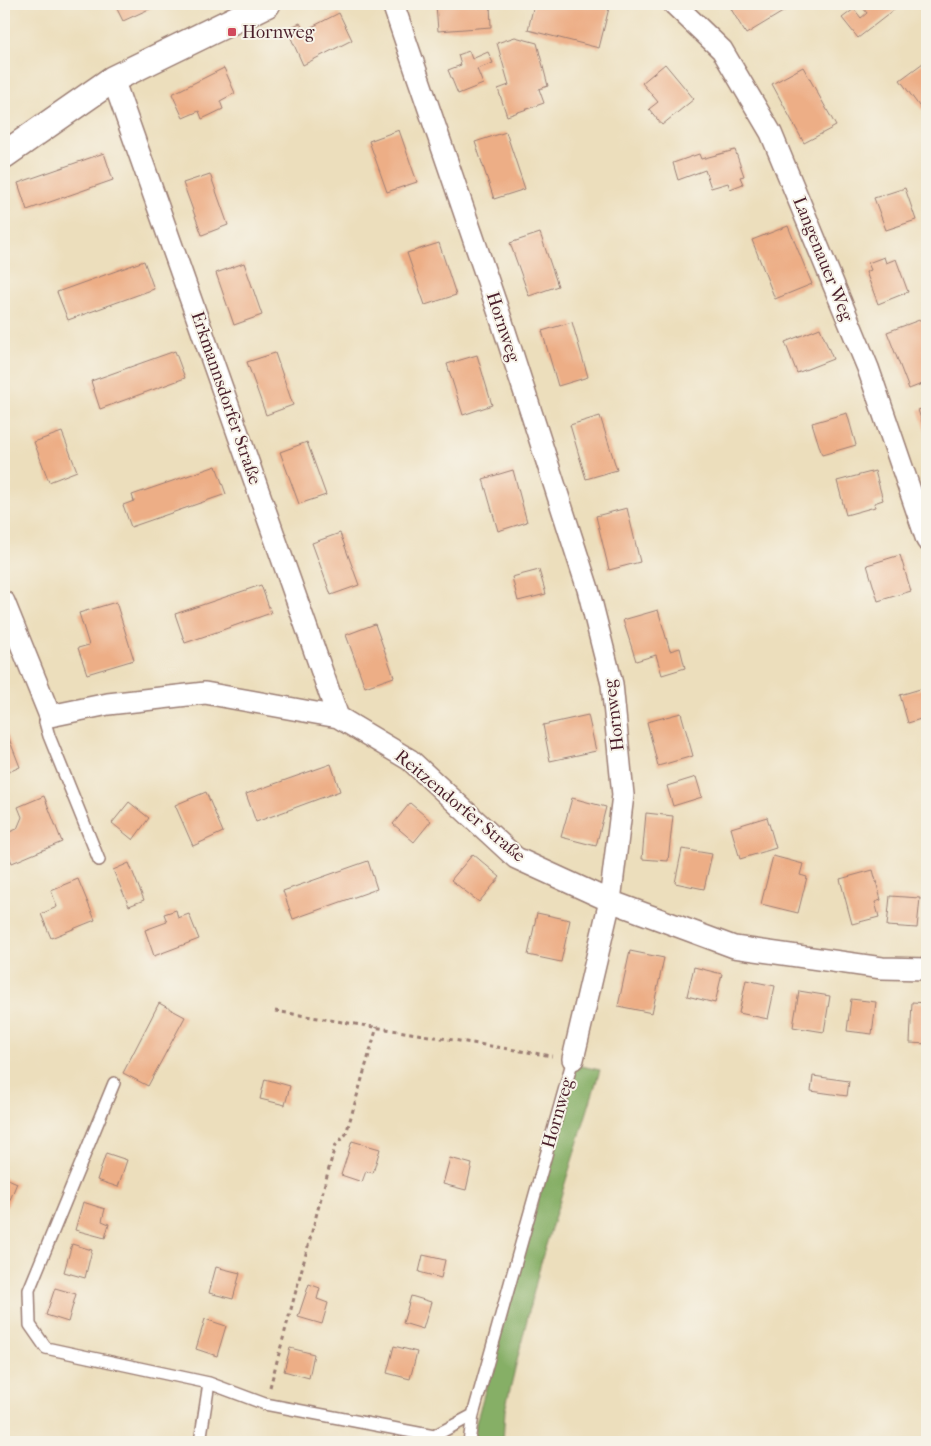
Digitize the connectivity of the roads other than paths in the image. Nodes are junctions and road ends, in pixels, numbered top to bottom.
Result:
1 (267, 4) edge
2 (393, 4) edge
3 (674, 4) edge
4 (113, 79) junction
5 (4, 156) edge
6 (927, 540) edge
7 (4, 602) edge
8 (50, 716) junction
9 (338, 717) junction
10 (99, 860) dead end
11 (610, 901) junction
12 (927, 969) edge
13 (573, 1059) joint
14 (114, 1083) dead end
15 (209, 1383) junction
16 (473, 1415) junction
17 (200, 1442) edge
18 (469, 1442) edge

1 - 4 street
2 - 11 street, Hornweg
3 - 6 street, Langenauer Weg
4 - 5 street
4 - 9 street, Erkmannsdorfer Straße
7 - 8 street
8 - 9 street, Reitzendorfer Straße
8 - 10 lane
9 - 11 street, Reitzendorfer Straße
11 - 12 street, Reitzendorfer Straße
11 - 13 street, Hornweg
13 - 16 lane, Hornweg
14 - 15 lane
15 - 16 lane
15 - 17 lane
16 - 18 lane, Hornweg

